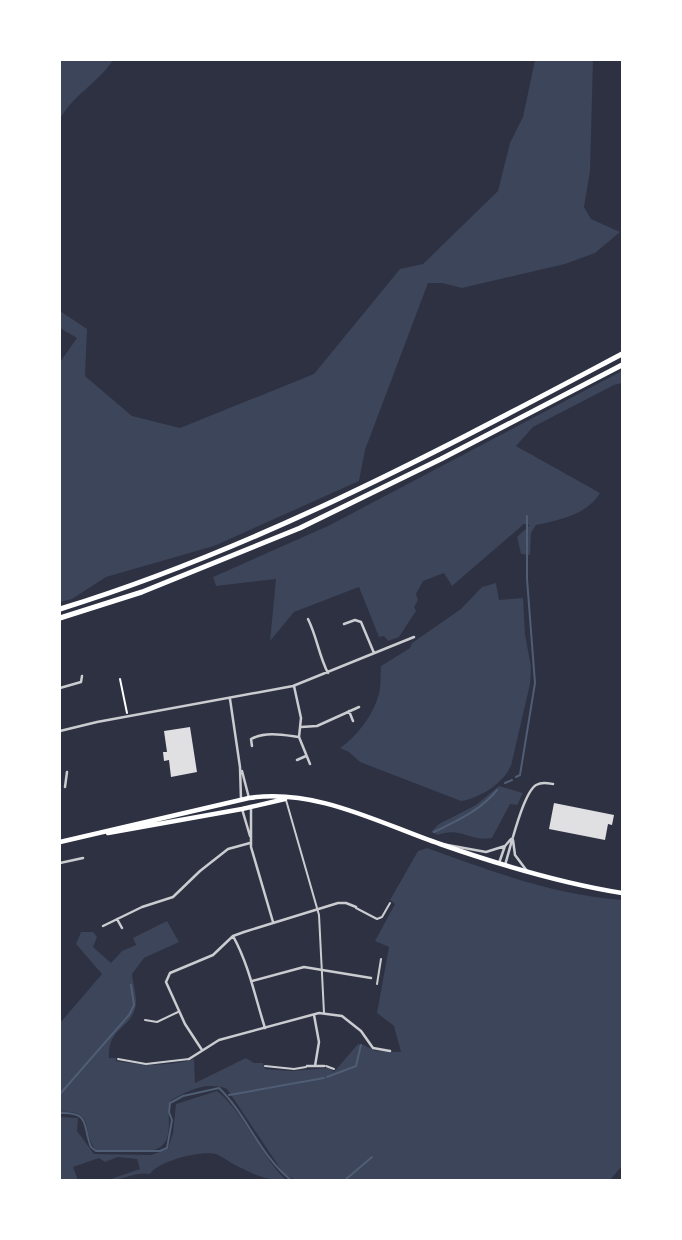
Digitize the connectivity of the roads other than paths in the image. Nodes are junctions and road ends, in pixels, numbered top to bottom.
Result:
1 (622, 354) edge
2 (622, 365) edge
3 (60, 609) edge
4 (60, 618) edge
5 (308, 619) dead end
6 (344, 624) dead end
7 (414, 637) dead end
8 (374, 653) junction
9 (328, 673) junction
10 (82, 676) dead end
11 (81, 682) junction
12 (86, 684) dead end
13 (293, 686) junction
14 (60, 688) edge
15 (230, 699) junction
16 (359, 706) dead end
17 (349, 711) junction
18 (353, 721) dead end
19 (301, 727) junction
20 (60, 732) edge
21 (247, 736) dead end
22 (299, 737) junction
23 (251, 739) junction
24 (252, 746) dead end
25 (306, 756) junction
26 (297, 760) dead end
27 (310, 764) dead end
28 (240, 768) junction
29 (67, 772) dead end
30 (60, 779) edge
31 (66, 780) junction
32 (553, 783) dead end
33 (65, 787) dead end
34 (249, 799) junction
35 (286, 799) junction
36 (241, 800) junction
37 (251, 806) junction
38 (242, 809) junction
39 (100, 834) junction
40 (513, 836) junction
41 (251, 841) junction
42 (60, 842) edge
43 (439, 844) junction
44 (505, 846) junction
45 (83, 858) dead end
46 (77, 859) junction
47 (60, 863) edge
48 (502, 864) junction
49 (79, 865) dead end
50 (527, 872) junction
51 (622, 893) edge
52 (390, 903) dead end
53 (348, 904) junction
54 (356, 907) joint
55 (317, 909) junction
56 (345, 912) dead end
57 (117, 919) junction
58 (273, 922) junction
59 (103, 926) dead end
60 (122, 928) dead end
61 (233, 936) junction
62 (381, 959) dead end
63 (322, 968) junction
64 (362, 976) junction
65 (371, 978) joint
66 (378, 979) junction
67 (252, 981) junction
68 (377, 984) dead end
69 (360, 985) dead end
70 (179, 1012) junction
71 (324, 1013) junction
72 (314, 1015) junction
73 (145, 1020) dead end
74 (265, 1028) junction
75 (361, 1031) junction
76 (355, 1037) dead end
77 (202, 1050) junction
78 (390, 1051) dead end
79 (118, 1059) dead end
80 (188, 1059) joint
81 (265, 1066) dead end
82 (307, 1066) joint
83 (315, 1066) junction
84 (324, 1066) joint
85 (334, 1069) dead end

1 - 3 highway
2 - 4 highway
5 - 9 street
6 - 8 street
7 - 8 street
8 - 9 street
9 - 13 street
10 - 11 street
11 - 12 street
11 - 14 street
13 - 15 street
13 - 19 street
15 - 20 street
15 - 28 street
16 - 17 street
17 - 18 street
17 - 19 street
19 - 22 street
21 - 23 street
22 - 23 street
22 - 25 street
23 - 24 street
25 - 26 street
25 - 27 street
28 - 34 street
28 - 36 street
29 - 31 street
30 - 31 street
31 - 33 street
32 - 40 street
34 - 35 main road
34 - 36 main road
34 - 37 main road
35 - 37 main road
35 - 43 main road
35 - 55 lane
36 - 38 main road
36 - 39 main road
37 - 38 main road
37 - 41 street
38 - 39 main road
38 - 41 street
39 - 42 main road
40 - 44 street
40 - 48 street
40 - 50 street
41 - 57 street
41 - 58 street
43 - 44 street
43 - 48 main road
44 - 48 street
45 - 46 street
46 - 47 street
46 - 49 street
48 - 50 main road
50 - 51 main road
52 - 54 lane
53 - 54 street
53 - 55 street
53 - 56 street
55 - 58 street
55 - 63 lane
57 - 59 street
57 - 60 street
58 - 61 street
61 - 67 street
61 - 70 street
62 - 66 lane
63 - 64 street
63 - 67 street
63 - 71 lane
64 - 65 street
64 - 69 street
65 - 66 lane
66 - 68 lane
67 - 74 street
70 - 73 lane
70 - 77 street
71 - 72 street
71 - 75 street
72 - 74 street
72 - 83 street
74 - 77 street
75 - 76 street
75 - 78 street
77 - 80 street
79 - 80 lane
81 - 82 lane
82 - 83 street
83 - 84 street
84 - 85 lane

